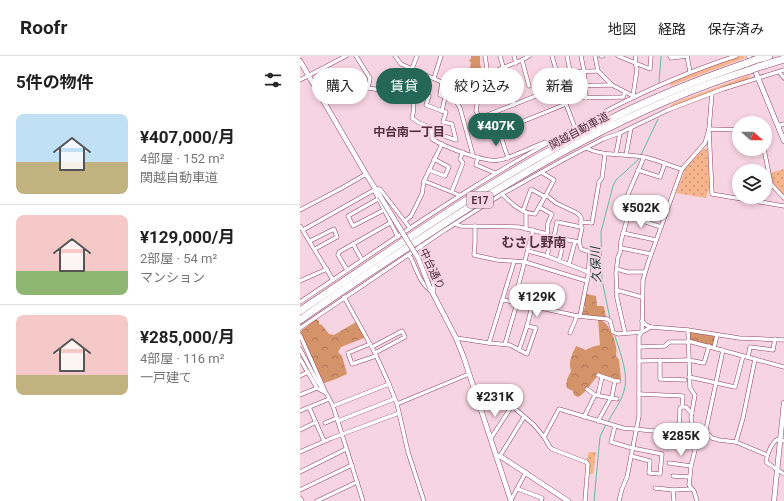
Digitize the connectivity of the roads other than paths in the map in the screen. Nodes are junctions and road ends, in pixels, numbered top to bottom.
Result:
1 (346, 56) edge
2 (356, 56) edge
3 (395, 56) edge
4 (417, 56) edge
5 (441, 56) edge
6 (485, 56) edge
7 (500, 56) edge
8 (514, 56) edge
9 (528, 56) edge
10 (552, 56) edge
11 (567, 56) edge
12 (581, 56) edge
13 (596, 56) edge
14 (621, 56) edge
15 (636, 56) edge
16 (651, 56) edge
17 (670, 56) edge
18 (736, 56) edge
19 (769, 56) edge
20 (784, 59) edge
21 (522, 60) junction
22 (300, 61) edge
23 (516, 63) junction
24 (636, 63) junction
25 (752, 63) edge
26 (410, 68) edge
27 (412, 68) edge
28 (487, 68) edge
29 (503, 68) joint
30 (555, 68) edge
31 (569, 68) edge
32 (583, 68) edge
33 (784, 70) edge
34 (588, 71) edge
35 (598, 71) junction
36 (690, 72) junction
37 (779, 72) junction
38 (308, 76) junction
39 (434, 78) joint
40 (758, 78) junction
41 (784, 78) edge
42 (300, 80) edge
43 (440, 81) edge
44 (668, 82) junction
45 (612, 84) junction
46 (588, 85) edge
47 (529, 86) dead end
48 (668, 87) dead end
49 (376, 89) edge
50 (625, 92) junction
51 (712, 93) junction
52 (634, 96) junction
53 (532, 98) edge
54 (588, 98) edge
55 (413, 104) edge
56 (426, 104) edge
57 (443, 104) edge
58 (458, 104) edge
59 (477, 104) edge
60 (566, 104) joint
61 (514, 105) joint
62 (668, 105) dead end
63 (442, 110) junction
64 (668, 110) junction
65 (784, 124) edge
66 (778, 126) junction
67 (631, 128) junction
68 (575, 129) junction
69 (709, 130) junction
70 (732, 130) edge
71 (499, 131) junction
72 (432, 132) junction
73 (620, 133) junction
74 (484, 137) dead end
75 (552, 140) junction
76 (784, 141) edge
77 (442, 144) junction
78 (584, 148) junction
79 (463, 152) junction
80 (605, 154) junction
81 (616, 154) junction
82 (473, 155) junction
83 (626, 155) junction
84 (765, 156) edge
85 (478, 157) junction
86 (644, 157) junction
87 (508, 158) junction
88 (434, 159) junction
89 (665, 163) junction
90 (682, 169) junction
91 (429, 170) junction
92 (638, 170) junction
93 (541, 172) junction
94 (366, 174) junction
95 (495, 174) junction
96 (424, 180) junction
97 (375, 189) junction
98 (452, 192) junction
99 (502, 194) junction
100 (459, 195) junction
101 (545, 196) junction
102 (379, 198) junction
103 (784, 198) edge
104 (784, 206) edge
105 (539, 207) junction
106 (300, 210) edge
107 (384, 210) junction
108 (524, 212) junction
109 (628, 216) junction
110 (550, 220) junction
111 (405, 222) junction
112 (557, 222) junction
113 (390, 223) junction
114 (455, 224) junction
115 (581, 224) junction
116 (300, 226) edge
117 (475, 226) junction
118 (661, 227) junction
119 (410, 228) junction
120 (526, 229) junction
121 (303, 230) junction
122 (533, 230) junction
123 (623, 232) junction
124 (305, 234) junction
125 (547, 234) junction
126 (300, 236) edge
127 (398, 237) junction
128 (553, 237) junction
129 (564, 240) junction
130 (656, 240) junction
131 (310, 241) junction
132 (577, 242) junction
133 (353, 244) junction
134 (420, 246) junction
135 (621, 248) junction
136 (315, 249) junction
137 (528, 251) junction
138 (651, 254) junction
139 (408, 255) junction
140 (547, 256) junction
141 (362, 260) junction
142 (559, 261) junction
143 (514, 262) junction
144 (525, 262) junction
145 (569, 264) junction
146 (326, 269) junction
147 (617, 269) junction
148 (347, 270) junction
149 (588, 272) junction
150 (645, 272) junction
151 (333, 280) junction
152 (300, 281) edge
153 (587, 281) junction
154 (431, 290) junction
155 (616, 290) junction
156 (344, 297) junction
157 (642, 297) junction
158 (502, 300) junction
159 (300, 302) edge
160 (516, 303) junction
161 (532, 306) junction
162 (300, 311) edge
163 (579, 316) junction
164 (300, 320) edge
165 (642, 320) junction
166 (527, 326) junction
167 (651, 327) junction
168 (300, 328) edge
169 (688, 330) junction
170 (642, 332) junction
171 (570, 333) dead end
172 (625, 333) junction
173 (300, 335) edge
174 (718, 335) junction
175 (456, 338) junction
176 (775, 340) junction
177 (784, 340) edge
178 (688, 342) junction
179 (489, 343) junction
180 (505, 344) junction
181 (371, 346) junction
182 (709, 346) junction
183 (639, 347) junction
184 (714, 348) junction
185 (300, 349) edge
186 (519, 350) junction
187 (723, 350) junction
188 (376, 354) junction
189 (743, 356) junction
190 (748, 357) junction
191 (300, 359) edge
192 (755, 359) junction
193 (660, 360) junction
194 (688, 360) junction
195 (639, 362) junction
196 (784, 367) edge
197 (308, 372) junction
198 (469, 374) junction
199 (300, 376) edge
200 (690, 377) junction
201 (685, 380) dead end
202 (716, 382) junction
203 (389, 384) junction
204 (317, 388) junction
205 (588, 389) dead end
206 (325, 392) junction
207 (639, 394) junction
208 (300, 395) edge
209 (597, 395) junction
210 (610, 397) junction
211 (329, 399) junction
212 (394, 399) junction
213 (617, 399) dead end
214 (784, 403) edge
215 (397, 404) junction
216 (333, 406) junction
217 (309, 407) junction
218 (682, 407) junction
219 (300, 411) edge
220 (399, 413) junction
221 (692, 414) junction
222 (524, 417) junction
223 (584, 417) junction
224 (337, 419) junction
225 (598, 421) junction
226 (316, 422) junction
227 (325, 424) dead end
228 (615, 426) junction
229 (300, 430) edge
230 (636, 430) junction
231 (693, 431) junction
232 (672, 433) junction
233 (679, 434) junction
234 (699, 434) junction
235 (705, 434) junction
236 (342, 435) junction
237 (544, 436) junction
238 (491, 438) junction
239 (782, 441) edge
240 (324, 442) junction
241 (736, 442) junction
242 (632, 448) junction
243 (346, 449) junction
244 (678, 450) dead end
245 (300, 452) edge
246 (498, 456) junction
247 (631, 456) junction
248 (767, 456) junction
249 (669, 463) dead end
250 (352, 465) junction
251 (692, 466) junction
252 (778, 470) junction
253 (300, 472) edge
254 (526, 472) junction
255 (784, 474) edge
256 (673, 476) dead end
257 (690, 477) junction
258 (357, 482) junction
259 (655, 488) dead end
260 (518, 489) junction
261 (692, 489) junction
262 (300, 490) edge
263 (673, 490) junction
264 (300, 498) edge
265 (363, 500) edge
266 (302, 501) edge
267 (317, 501) edge
268 (357, 501) edge
269 (424, 501) edge
270 (511, 501) edge
271 (541, 501) edge
272 (568, 501) edge
273 (585, 501) edge
274 (619, 501) edge
275 (674, 501) edge
276 (697, 501) edge
277 (774, 501) edge

1 - 38 street
2 - 49 street
3 - 26 street
4 - 27 street
5 - 39 street
6 - 28 street
7 - 29 street
8 - 23 street
9 - 21 street
10 - 30 street
11 - 31 street
12 - 32 street
13 - 35 street
14 - 24 street
15 - 24 street
16 - 24 street
17 - 36 street
18 - 36 street
19 - 25 highway, 関越自動車道 / E17
20 - 25 highway, 関越自動車道 / E17
21 - 23 street
21 - 47 street
22 - 38 street, 中台通り
23 - 29 street
24 - 52 street
25 - 40 street
25 - 162 highway, 関越自動車道 / E17
25 - 164 highway, 関越自動車道 / E17
33 - 37 street
34 - 35 street
35 - 45 street
36 - 44 street
37 - 40 street
37 - 41 street
38 - 42 street
38 - 94 street, 中台通り
39 - 43 street
40 - 51 street
40 - 66 street
44 - 48 street
44 - 52 street
45 - 46 street
45 - 50 street
50 - 52 street
50 - 54 street
51 - 64 street
51 - 69 street
52 - 68 street
53 - 61 street
55 - 72 street
56 - 63 street
57 - 63 street
58 - 82 street
59 - 61 street
60 - 68 street
60 - 71 street
62 - 64 street
63 - 72 street
64 - 67 street
65 - 66 street
66 - 76 street
67 - 73 street
67 - 83 street
68 - 75 street
69 - 70 street
69 - 90 street
69 - 104 street
71 - 74 street
71 - 87 street
72 - 77 street
73 - 78 street
73 - 81 street
75 - 87 street
75 - 95 street
77 - 79 street
77 - 88 street
78 - 80 street
78 - 93 street
79 - 82 street
79 - 98 street
80 - 81 street
80 - 115 street
81 - 83 street
82 - 85 street
83 - 86 street
84 - 103 street
85 - 87 street
85 - 95 street
86 - 89 street
86 - 92 street
88 - 91 street
88 - 91 street
89 - 90 street
89 - 92 street
90 - 118 street
91 - 96 street
92 - 109 street
93 - 99 street
93 - 101 street
94 - 97 street, 中台通り
94 - 106 street
95 - 100 street
96 - 98 street
96 - 111 street
97 - 102 street, 中台通り
97 - 111 street
97 - 121 street
98 - 100 street
99 - 108 street
99 - 114 street
100 - 119 street
101 - 105 street
101 - 108 street
101 - 115 street
102 - 107 street
102 - 107 street
102 - 154 street, 中台通り, bridge
105 - 108 street
105 - 110 street
107 - 113 street
108 - 120 street
109 - 118 street
109 - 123 street
110 - 112 street
110 - 125 street
111 - 119 street
112 - 115 street
112 - 128 street
113 - 127 street
113 - 133 street
114 - 117 street
114 - 134 street
115 - 132 street
116 - 121 street
117 - 120 street
117 - 143 street
118 - 130 street
119 - 127 street
120 - 122 street
121 - 124 street
122 - 125 street
122 - 137 street
123 - 130 street
123 - 135 street
124 - 126 street
124 - 131 street
125 - 128 street
127 - 141 street
128 - 129 street
128 - 140 street
129 - 132 street
129 - 142 street
130 - 138 street
131 - 136 street
131 - 136 street
132 - 145 street
132 - 149 street
133 - 141 street
133 - 148 street
134 - 139 street
134 - 154 street
135 - 138 street
135 - 147 street
136 - 146 street
137 - 140 street
137 - 144 street
138 - 150 street
139 - 154 street
139 - 156 street
140 - 142 street
141 - 148 street
142 - 145 street
143 - 144 street
143 - 158 street
144 - 153 street
144 - 160 street
145 - 149 street
146 - 151 street
146 - 152 street
147 - 150 street
147 - 155 street
148 - 151 street
149 - 153 street
150 - 157 street
151 - 159 street
153 - 163 street
154 - 175 street, 中台通り
155 - 157 street
155 - 172 street
156 - 168 street
156 - 181 street
157 - 165 street
158 - 160 street
158 - 179 street
160 - 161 street
160 - 180 street
161 - 163 street
161 - 166 street
163 - 171 street
163 - 172 street
165 - 167 street
165 - 170 street
166 - 186 street
166 - 186 street
167 - 169 street
167 - 170 street
169 - 174 street
169 - 178 street
170 - 172 street
170 - 183 street
173 - 206 street
174 - 176 street
174 - 184 street
175 - 179 street
175 - 198 street, 中台通り
176 - 177 street
176 - 190 street
178 - 182 street
178 - 183 street
178 - 194 street
179 - 180 street
180 - 186 street
181 - 188 street
181 - 188 street
181 - 188 street
182 - 184 street
182 - 194 street
183 - 195 street
184 - 187 street
185 - 206 street
187 - 189 street
187 - 202 street
188 - 203 street
189 - 190 street
189 - 202 street
190 - 192 street
191 - 197 street
192 - 196 street
192 - 241 street
193 - 194 street
193 - 195 street
193 - 201 street
194 - 200 street
195 - 207 street
197 - 199 street
197 - 204 street
198 - 215 street
198 - 238 street, 中台通り
200 - 202 street
200 - 221 street
202 - 235 street
203 - 212 street
203 - 216 street
204 - 206 street
204 - 208 street
205 - 209 street
206 - 211 street
207 - 218 street
207 - 230 street
209 - 210 street
209 - 210 street
209 - 223 street
210 - 213 street
210 - 225 street
211 - 216 street
211 - 217 street
212 - 215 street
212 - 224 street
214 - 239 street
215 - 220 street
216 - 224 street
217 - 219 street
217 - 226 street
218 - 221 street
218 - 233 street
220 - 236 street
220 - 269 street
221 - 231 street
222 - 237 street
222 - 238 street
222 - 246 street
223 - 225 street
223 - 237 street
224 - 227 street
224 - 236 street
225 - 228 street
226 - 229 street
226 - 240 street
228 - 230 street
228 - 242 street
230 - 232 street
230 - 242 street
231 - 233 street
231 - 234 street
232 - 233 street
232 - 244 street
234 - 235 street
234 - 251 street
235 - 241 street
236 - 240 street
236 - 243 street
237 - 273 street
238 - 246 street, 中台通り
239 - 248 street
239 - 252 street
240 - 245 street
241 - 248 street
242 - 247 street
242 - 247 street
243 - 250 street
243 - 253 street
246 - 254 street
246 - 270 street, 中台通り
247 - 274 street
248 - 252 street
249 - 251 street
250 - 258 street
250 - 262 street
251 - 257 street
252 - 255 street
252 - 277 street
254 - 260 street
254 - 272 street
256 - 257 street
257 - 261 street
258 - 265 street
258 - 267 street
259 - 263 street
260 - 270 street
260 - 271 street
261 - 263 street
261 - 276 street
263 - 275 street
264 - 266 street
265 - 268 street

